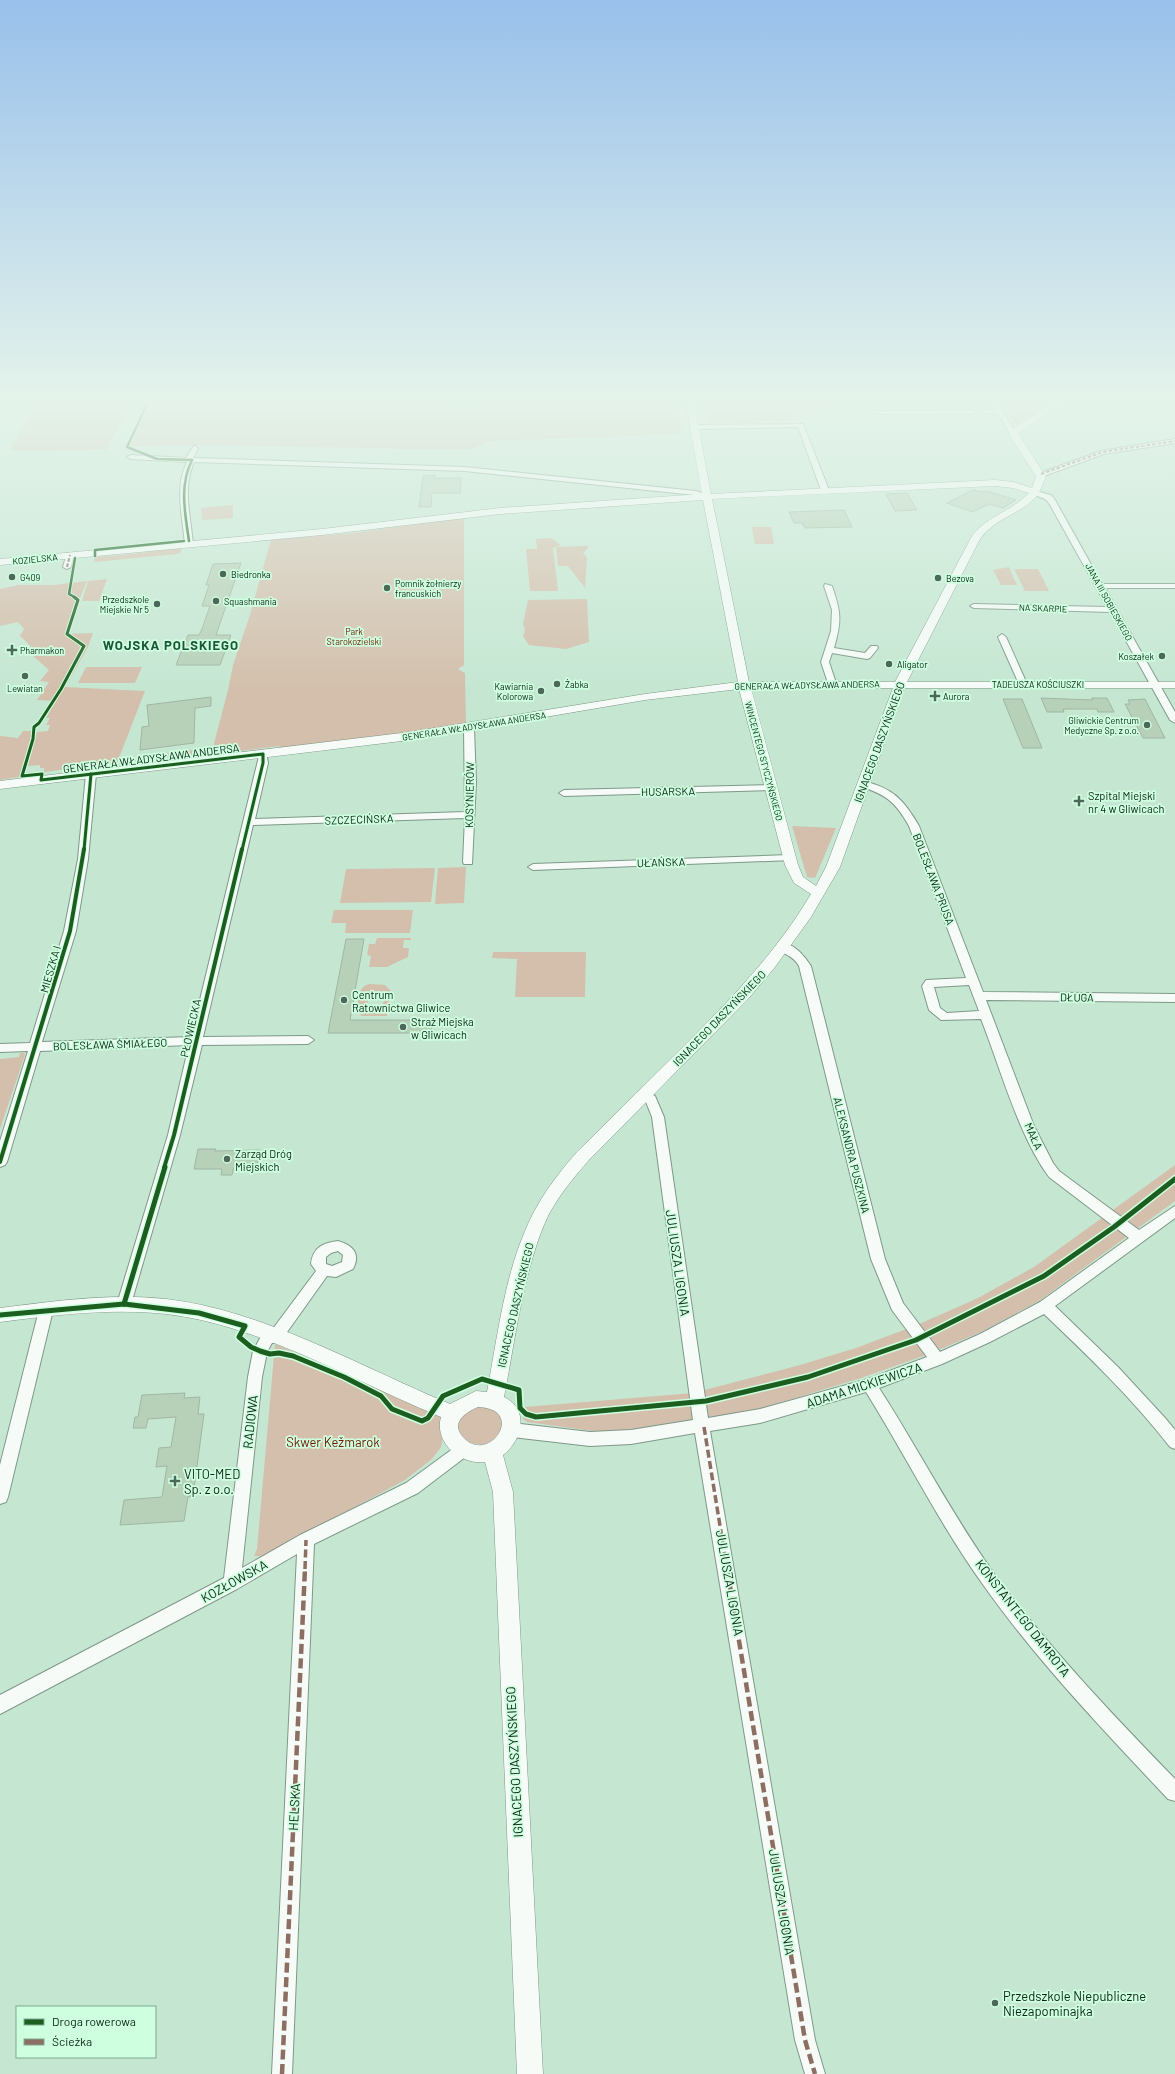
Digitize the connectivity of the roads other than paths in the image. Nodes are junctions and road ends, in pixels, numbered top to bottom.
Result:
1 (183, 495) edge
2 (696, 495) edge
3 (746, 495) edge
4 (1033, 495) edge
5 (1041, 495) edge
6 (709, 497) junction
7 (189, 544) junction
8 (70, 555) junction
9 (0, 562) edge
10 (67, 567) dead end
11 (828, 586) dead end
12 (1100, 586) junction
13 (1175, 586) edge
14 (974, 606) dead end
15 (1112, 610) junction
16 (1002, 637) dead end
17 (874, 648) dead end
18 (829, 650) junction
19 (901, 683) junction
20 (744, 684) junction
21 (832, 684) junction
22 (1023, 684) junction
23 (1156, 685) junction
24 (1175, 685) edge
25 (1175, 720) edge
26 (468, 728) junction
27 (263, 754) junction
28 (90, 774) junction
29 (863, 784) junction
30 (0, 785) edge
31 (771, 788) junction
32 (564, 793) dead end
33 (469, 815) junction
34 (249, 822) junction
35 (789, 858) junction
36 (468, 862) dead end
37 (533, 867) dead end
38 (819, 892) junction
39 (783, 947) junction
40 (973, 981) junction
41 (980, 996) junction
42 (1175, 998) edge
43 (986, 1015) junction
44 (308, 1040) dead end
45 (197, 1041) junction
46 (35, 1046) junction
47 (0, 1048) edge
48 (644, 1094) junction
49 (0, 1162) edge
50 (1172, 1218) edge
51 (1139, 1238) junction
52 (324, 1270) dead end
53 (124, 1304) junction
54 (1045, 1306) junction
55 (46, 1310) junction
56 (0, 1316) edge
57 (272, 1336) junction
58 (937, 1360) junction
59 (869, 1385) junction
60 (494, 1401) junction
61 (452, 1414) junction
62 (704, 1427) junction
63 (512, 1430) junction
64 (1175, 1442) edge
65 (463, 1450) junction
66 (492, 1451) junction
67 (0, 1497) edge
68 (306, 1540) junction
69 (231, 1583) junction
70 (0, 1705) edge
71 (1175, 1792) edge
72 (282, 2074) edge
73 (530, 2074) edge
74 (815, 2074) edge

1 - 7 street
2 - 6 street
3 - 6 street, KOZIELSKA
4 - 19 street, IGNACEGO DASZYŃSKIEGO
5 - 12 street, JANA III SOBIESKIEGO
6 - 7 street, KOZIELSKA
6 - 20 street, WINCENTEGO STYCZYŃSKIEGO
7 - 8 street, KOZIELSKA
8 - 9 street, KOZIELSKA
8 - 10 street, KOZIELSKA
11 - 18 street
12 - 13 street
12 - 15 street, JANA III SOBIESKIEGO
14 - 15 street, NA SKARPIE
15 - 23 street, JANA III SOBIESKIEGO
16 - 22 street
17 - 18 street
18 - 21 street
19 - 21 street, GENERAŁA WŁADYSŁAWA ANDERSA
19 - 22 street, TADEUSZA KOŚCIUSZKI
19 - 29 street, IGNACEGO DASZYŃSKIEGO
20 - 21 street, GENERAŁA WŁADYSŁAWA ANDERSA
20 - 26 street, GENERAŁA WŁADYSŁAWA ANDERSA
20 - 31 street, WINCENTEGO STYCZYŃSKIEGO
22 - 23 street, TADEUSZA KOŚCIUSZKI
23 - 24 street, TADEUSZA KOŚCIUSZKI
23 - 25 street, JANA III SOBIESKIEGO
26 - 27 street, GENERAŁA WŁADYSŁAWA ANDERSA
26 - 33 street, KOSYNIERÓW
27 - 28 street, GENERAŁA WŁADYSŁAWA ANDERSA
27 - 34 street, PŁOWIECKA
28 - 30 street, GENERAŁA WŁADYSŁAWA ANDERSA
28 - 46 street, MIESZKA I
29 - 38 street, IGNACEGO DASZYŃSKIEGO
29 - 40 street, BOLESŁAWA PRUSA
31 - 32 street, HUSARSKA
31 - 35 street, WINCENTEGO STYCZYŃSKIEGO
33 - 34 street, SZCZECIŃSKA
33 - 36 street, KOSYNIERÓW
34 - 45 street, PŁOWIECKA
35 - 37 street, UŁAŃSKA
35 - 38 street, WINCENTEGO STYCZYŃSKIEGO
38 - 39 street, IGNACEGO DASZYŃSKIEGO
39 - 48 street, IGNACEGO DASZYŃSKIEGO
39 - 58 street, ALEKSANDRA PUSZKINA
40 - 41 street, BOLESŁAWA PRUSA
40 - 43 street
41 - 42 street, DŁUGA
41 - 43 street, MAŁA
43 - 51 street, MAŁA
44 - 45 street, BOLESŁAWA ŚMIAŁEGO
45 - 46 street, BOLESŁAWA ŚMIAŁEGO
45 - 53 street, PŁOWIECKA
46 - 47 street, BOLESŁAWA ŚMIAŁEGO
46 - 49 street, MIESZKA I
48 - 60 street, IGNACEGO DASZYŃSKIEGO
48 - 62 street, JULIUSZA LIGONIA
50 - 51 street, ADAMA MICKIEWICZA
51 - 54 street, ADAMA MICKIEWICZA
52 - 57 street, RADIOWA
53 - 55 street
53 - 57 street
54 - 58 street, ADAMA MICKIEWICZA
54 - 64 street
55 - 56 street
55 - 67 street
57 - 61 street
57 - 69 street, RADIOWA
58 - 59 street, ADAMA MICKIEWICZA
59 - 62 street, ADAMA MICKIEWICZA
59 - 71 street, KONSTANTEGO DAMROTA
60 - 61 street
60 - 63 street
61 - 65 street
62 - 63 street, ADAMA MICKIEWICZA
62 - 74 street, JULIUSZA LIGONIA
63 - 66 street
65 - 66 street
65 - 68 street, KOZŁOWSKA
66 - 73 street, IGNACEGO DASZYŃSKIEGO
68 - 69 street, KOZŁOWSKA
68 - 72 street, HELSKA
69 - 70 street, KOZŁOWSKA

